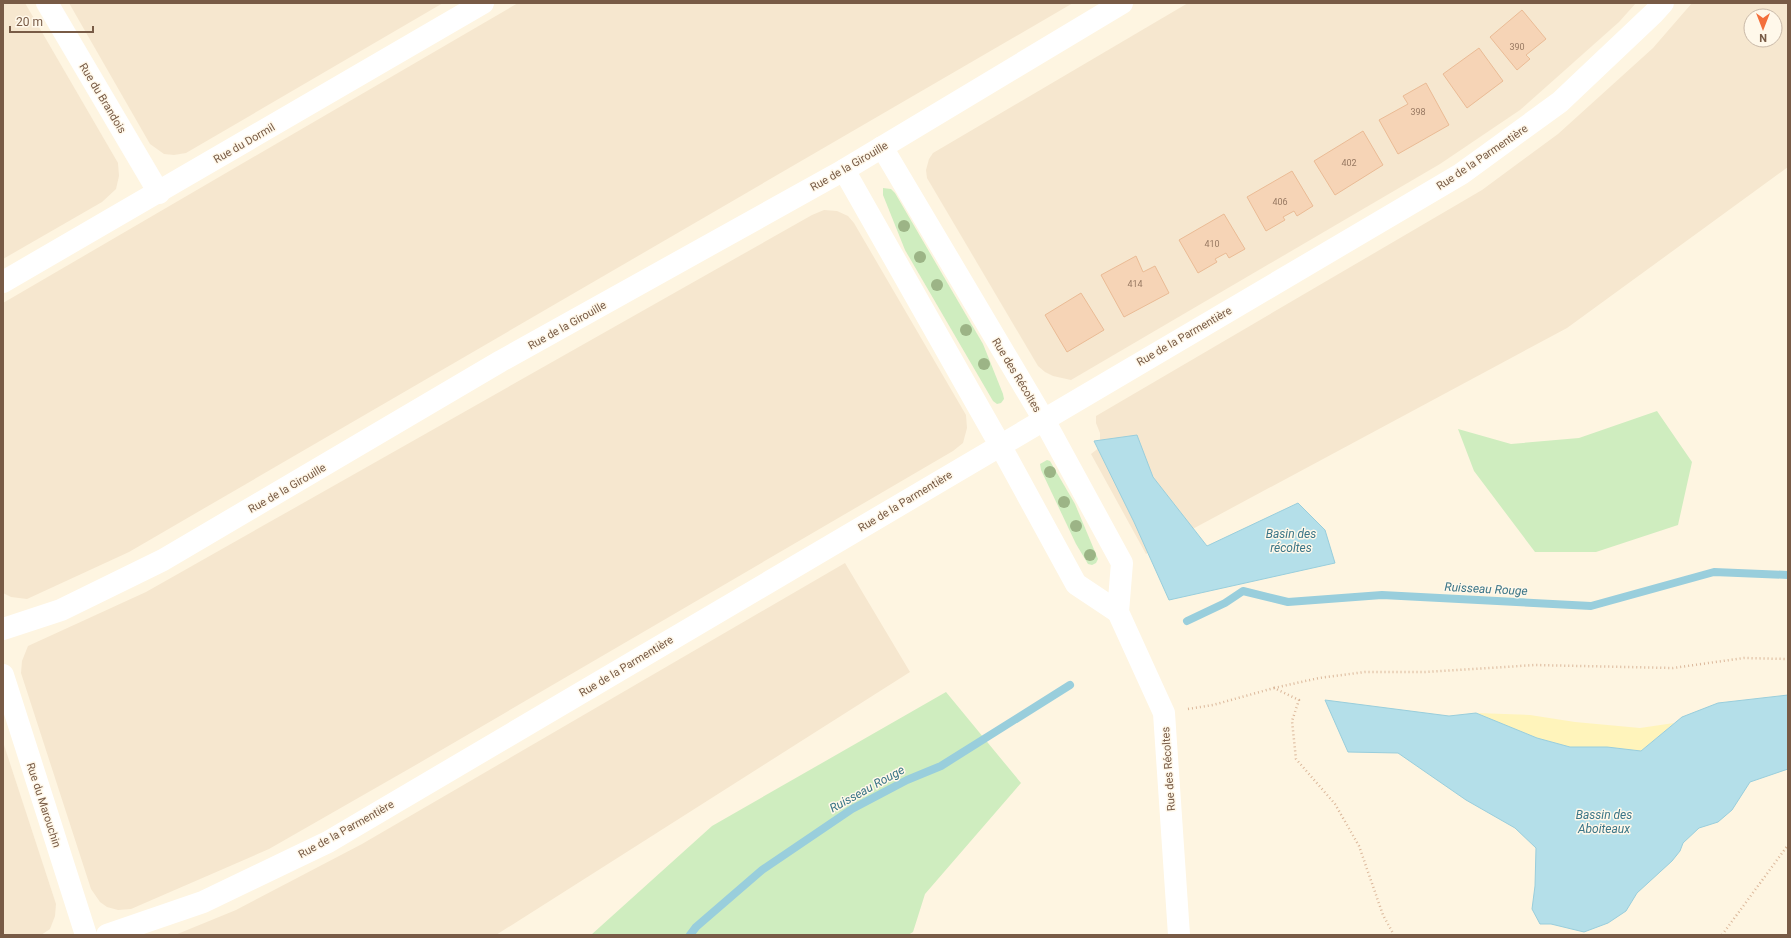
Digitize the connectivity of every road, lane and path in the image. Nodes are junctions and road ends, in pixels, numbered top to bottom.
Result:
1 (47, 3) edge
2 (483, 3) edge
3 (1122, 3) edge
4 (1662, 3) edge
5 (882, 147) junction
6 (844, 170) junction
7 (159, 193) junction
8 (3, 282) edge
9 (1044, 420) junction
10 (1000, 445) junction
11 (1118, 612) junction
12 (3, 629) edge
13 (1788, 659) edge
14 (3, 675) edge
15 (1274, 688) junction
16 (1164, 713) junction
17 (1788, 845) edge
18 (86, 935) edge
19 (108, 935) edge
20 (1179, 935) edge
21 (1394, 935) edge
22 (1722, 935) edge

1 - 7 street, Rue du Brandois
2 - 7 street, Rue du Dormil
3 - 5 street, Rue de la Girouille
4 - 9 street, Rue de la Parmentière
5 - 6 street, Rue de la Girouille
5 - 9 street, Rue des Récoltes
6 - 10 street
6 - 12 street, Rue de la Girouille
7 - 8 street, Rue du Dormil
9 - 10 street, Rue de la Parmentière
9 - 11 street, Rue des Récoltes
10 - 11 street
10 - 19 street, Rue de la Parmentière
11 - 16 street, Rue des Récoltes
13 - 15 path
14 - 18 street, Rue du Marouchin
15 - 16 path
15 - 21 path
16 - 20 street, Rue des Récoltes
17 - 22 path

